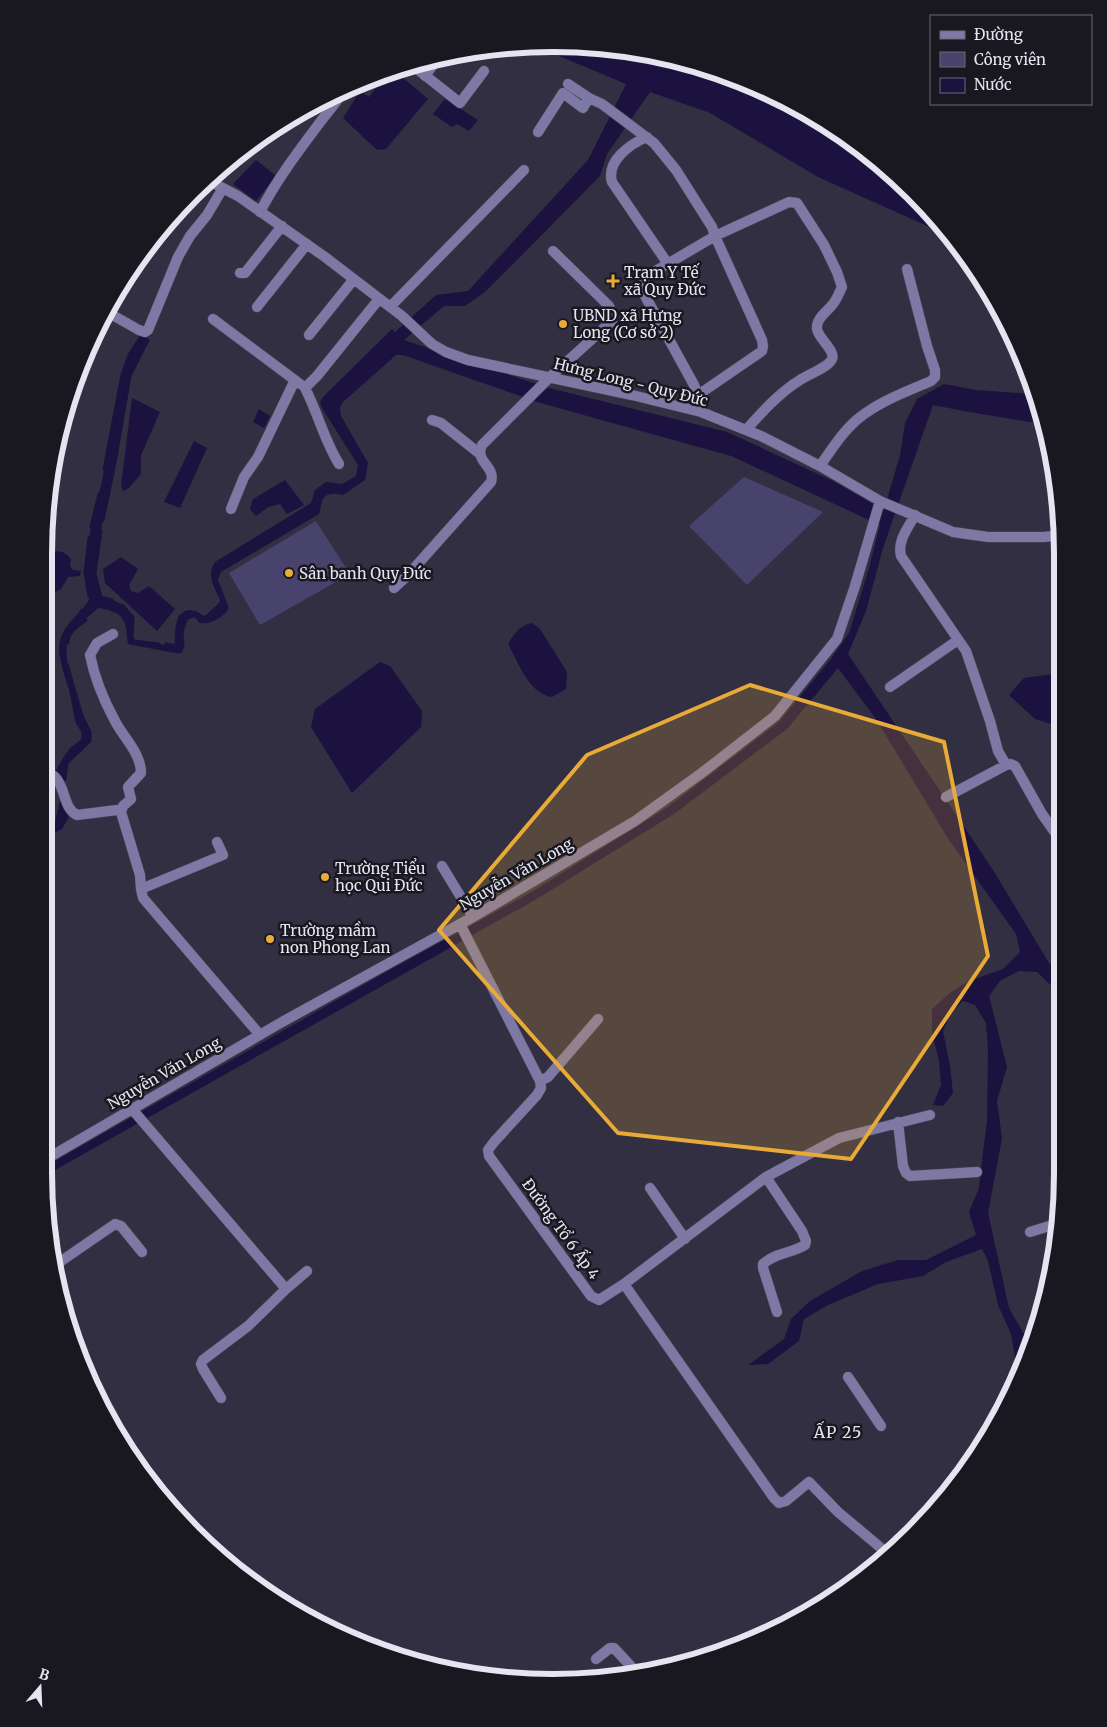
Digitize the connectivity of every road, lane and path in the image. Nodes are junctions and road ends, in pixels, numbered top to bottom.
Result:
1 (431, 68) edge
2 (484, 70) dead end
3 (419, 71) edge
4 (425, 76) junction
5 (568, 84) dead end
6 (589, 98) junction
7 (336, 102) edge
8 (538, 132) dead end
9 (647, 137) junction
10 (524, 170) dead end
11 (216, 184) edge
12 (260, 212) junction
13 (282, 226) junction
14 (715, 236) junction
15 (307, 244) junction
16 (553, 251) dead end
17 (668, 264) junction
18 (907, 269) dead end
19 (240, 273) dead end
20 (354, 279) junction
21 (380, 299) junction
22 (390, 307) junction
23 (257, 308) dead end
24 (113, 315) edge
25 (213, 319) dead end
26 (308, 335) dead end
27 (550, 377) junction
28 (295, 380) junction
29 (305, 388) junction
30 (698, 395) junction
31 (701, 412) junction
32 (432, 420) dead end
33 (746, 430) junction
34 (480, 454) junction
35 (338, 464) dead end
36 (820, 466) junction
37 (882, 501) junction
38 (231, 508) dead end
39 (915, 515) junction
40 (1053, 536) edge
41 (394, 588) dead end
42 (113, 634) dead end
43 (958, 640) junction
44 (890, 687) dead end
45 (1006, 765) junction
46 (52, 775) edge
47 (946, 797) dead end
48 (120, 812) junction
49 (1054, 831) edge
50 (217, 842) dead end
51 (442, 866) dead end
52 (140, 889) junction
53 (473, 917) junction
54 (460, 924) junction
55 (598, 1019) dead end
56 (260, 1035) junction
57 (540, 1081) junction
58 (132, 1109) junction
59 (930, 1115) dead end
60 (898, 1122) junction
61 (52, 1156) edge
62 (977, 1172) dead end
63 (766, 1177) junction
64 (650, 1188) dead end
65 (1051, 1225) edge
66 (1030, 1232) dead end
67 (685, 1239) junction
68 (142, 1252) dead end
69 (61, 1262) edge
70 (307, 1272) dead end
71 (624, 1284) junction
72 (286, 1289) junction
73 (777, 1312) dead end
74 (848, 1377) dead end
75 (221, 1398) dead end
76 (880, 1426) dead end
77 (884, 1550) edge
78 (596, 1659) dead end
79 (632, 1668) edge

1 - 4 street
2 - 4 street
3 - 4 street
5 - 6 street
6 - 8 street
6 - 9 street
7 - 12 street
9 - 14 street
9 - 17 street
10 - 22 street
11 - 12 street, Hưng Long - Quy Đức
11 - 24 street
12 - 13 street, Hưng Long - Quy Đức
13 - 15 street, Hưng Long - Quy Đức
13 - 19 street
14 - 17 street
14 - 30 street
14 - 33 street
15 - 20 street, Hưng Long - Quy Đức
15 - 23 street
16 - 27 street
17 - 30 street
18 - 36 street
20 - 21 street, Hưng Long - Quy Đức
20 - 26 street
21 - 22 street, Hưng Long - Quy Đức
21 - 29 street
22 - 27 street, Hưng Long - Quy Đức
25 - 28 street
27 - 31 street, Hưng Long - Quy Đức
27 - 34 street
28 - 29 street
28 - 38 street
29 - 35 street
30 - 31 street
31 - 33 street, Hưng Long - Quy Đức
32 - 34 street
33 - 36 street, Hưng Long - Quy Đức
34 - 41 street
36 - 37 street, Hưng Long - Quy Đức
37 - 39 street, Hưng Long - Quy Đức
37 - 53 street, Nguyễn Văn Long
39 - 40 street, Hưng Long - Quy Đức
39 - 43 street
42 - 48 street
43 - 44 street
43 - 45 street
45 - 47 street
45 - 49 street
46 - 48 street
48 - 52 street
50 - 52 street
51 - 53 street
52 - 56 street
53 - 54 street, Nguyễn Văn Long
54 - 56 street, Nguyễn Văn Long
54 - 57 street
55 - 57 street
56 - 58 street, Nguyễn Văn Long
57 - 71 street, Đường Tổ 6 Ấp 4
58 - 61 street, Nguyễn Văn Long
58 - 72 street
59 - 60 street
60 - 62 street
60 - 63 street
63 - 67 street
63 - 73 street
64 - 67 street
65 - 66 street
67 - 71 street
68 - 69 street
70 - 72 street
71 - 77 street
72 - 75 street
74 - 76 street
78 - 79 street

